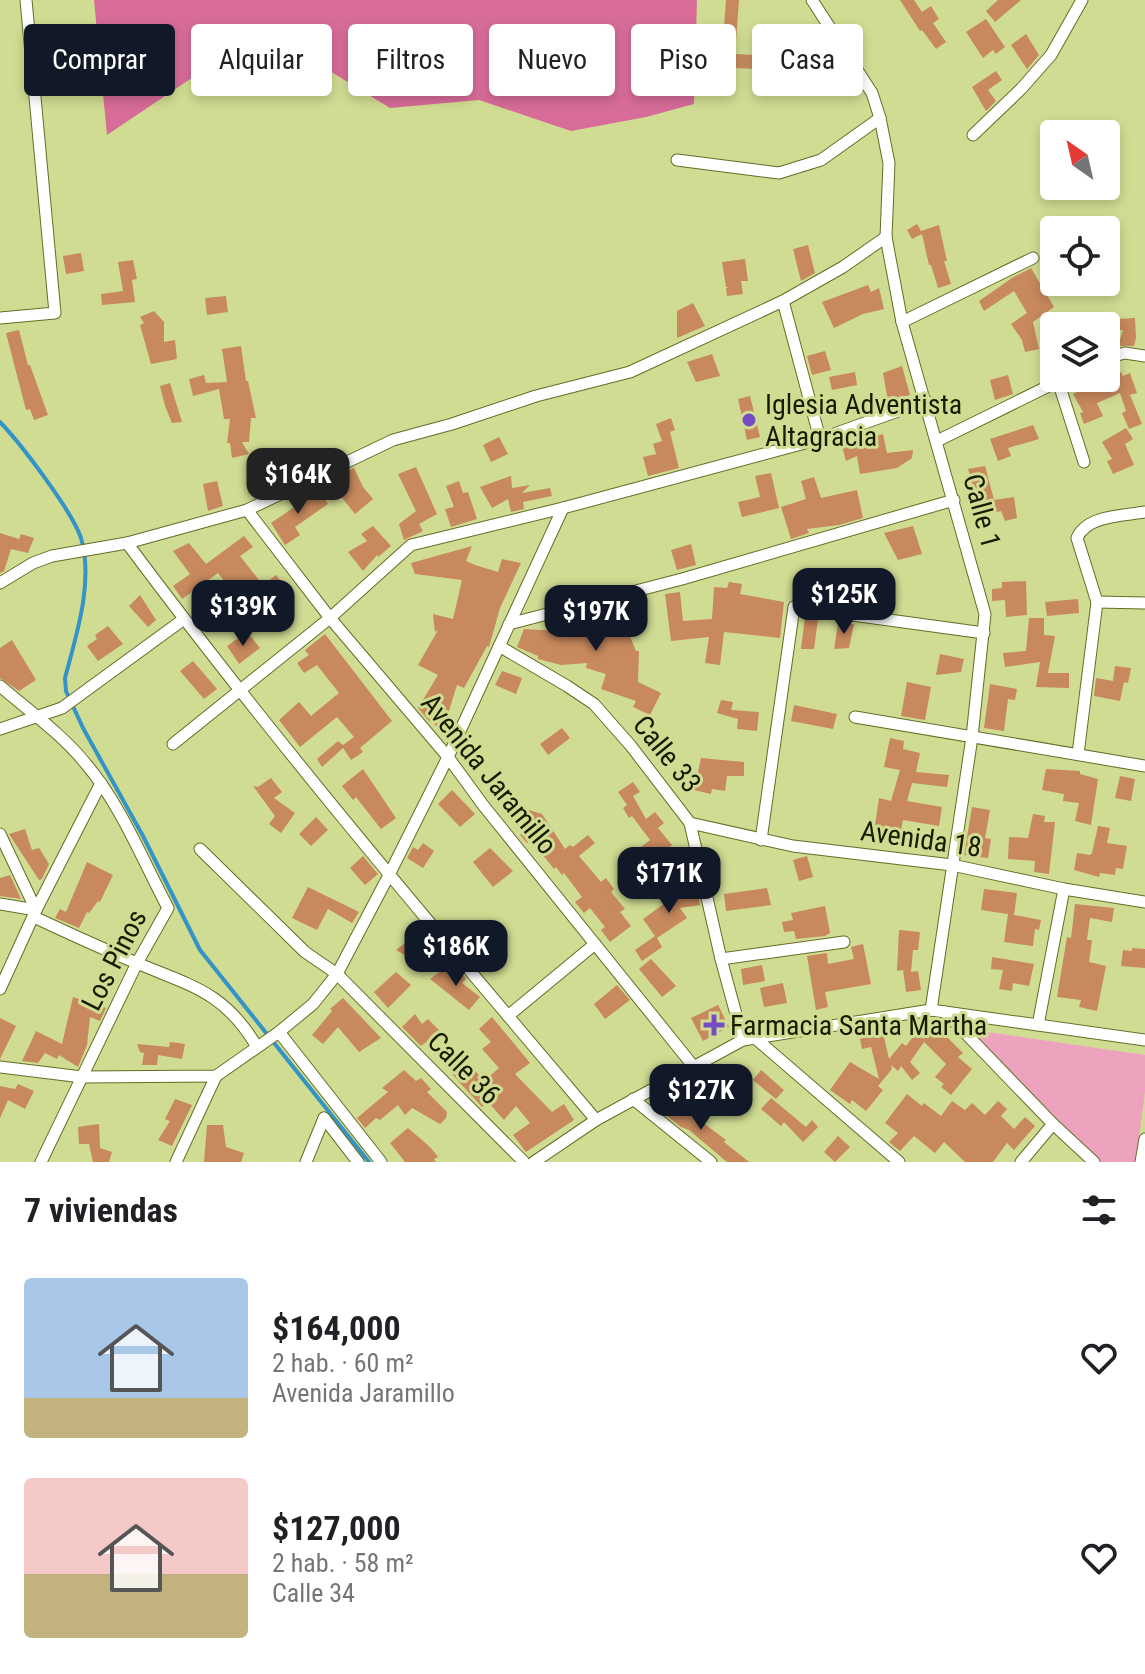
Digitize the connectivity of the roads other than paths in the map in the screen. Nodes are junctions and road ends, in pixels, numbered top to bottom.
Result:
1 (26, 0) edge
2 (812, 0) edge
3 (1078, 2) edge
4 (880, 118) junction
5 (973, 135) dead end
6 (677, 160) dead end
7 (886, 237) junction
8 (1033, 258) dead end
9 (783, 301) junction
10 (0, 318) edge
11 (902, 322) junction
12 (1120, 354) edge
13 (1145, 356) edge
14 (1040, 390) edge
15 (1064, 392) edge
16 (926, 401) junction
17 (820, 439) junction
18 (937, 441) junction
19 (1084, 462) dead end
20 (954, 500) junction
21 (563, 508) junction
22 (247, 510) junction
23 (1145, 512) edge
24 (127, 543) junction
25 (0, 583) edge
26 (1097, 602) junction
27 (1145, 603) edge
28 (330, 618) junction
29 (184, 619) junction
30 (509, 624) junction
31 (984, 633) junction
32 (499, 646) junction
33 (0, 686) edge
34 (241, 691) junction
35 (855, 717) dead end
36 (38, 718) junction
37 (0, 729) edge
38 (972, 737) junction
39 (173, 744) dead end
40 (1078, 754) junction
41 (448, 757) junction
42 (1145, 766) edge
43 (101, 783) junction
44 (690, 823) junction
45 (0, 834) edge
46 (761, 840) junction
47 (200, 849) dead end
48 (952, 865) junction
49 (389, 875) junction
50 (1064, 889) junction
51 (1145, 902) edge
52 (0, 904) edge
53 (35, 914) junction
54 (844, 942) dead end
55 (595, 944) junction
56 (721, 959) junction
57 (137, 963) junction
58 (337, 974) junction
59 (0, 989) edge
60 (931, 1010) junction
61 (945, 1011) junction
62 (508, 1016) junction
63 (1038, 1025) junction
64 (269, 1039) junction
65 (749, 1039) junction
66 (1145, 1040) edge
67 (0, 1067) edge
68 (694, 1067) junction
69 (216, 1076) junction
70 (82, 1077) junction
71 (633, 1099) junction
72 (596, 1120) junction
73 (1053, 1124) junction
74 (1145, 1139) edge
75 (41, 1162) edge
76 (176, 1162) edge
77 (306, 1162) edge
78 (358, 1162) edge
79 (381, 1162) edge
80 (524, 1162) edge
81 (534, 1162) edge
82 (711, 1162) edge
83 (899, 1162) edge
84 (1021, 1162) edge
85 (1094, 1162) edge
86 (1141, 1162) edge

1 - 10 street
2 - 4 street, Calle 1
3 - 5 street
4 - 6 street
4 - 7 street, Calle 1
7 - 9 street
7 - 11 street, Calle 1
8 - 11 street
9 - 17 street
9 - 22 street
11 - 16 street, Calle 1
12 - 13 street
14 - 18 street
15 - 19 street
16 - 17 street
16 - 18 street, Calle 1
17 - 21 street
18 - 20 street, Calle 1
20 - 30 street
20 - 31 street, Calle 1
21 - 28 street
21 - 30 street
22 - 24 street
22 - 28 street, Avenida Jaramillo
23 - 26 street
24 - 25 street
24 - 29 street
26 - 27 street
26 - 40 street
28 - 34 street
28 - 41 street, Avenida Jaramillo
29 - 34 street
29 - 36 street
30 - 32 street
31 - 38 street, Calle 1
31 - 46 street
32 - 41 street
32 - 44 street, Calle 33
33 - 36 street
34 - 39 street
34 - 49 street
35 - 38 street
36 - 37 street
36 - 43 street
38 - 40 street
38 - 48 street, Calle 1
40 - 42 street
41 - 49 street
41 - 55 street, Avenida Jaramillo
43 - 53 street
43 - 57 street, Los Pinos
44 - 46 street, Avenida 18
44 - 56 street, Calle 33
45 - 53 street
46 - 48 street, Avenida 18
47 - 58 street, Calle 36
48 - 50 street, Avenida 18
48 - 60 street, Calle 1
49 - 58 street
49 - 62 street
50 - 51 street, Avenida 18
50 - 63 street
52 - 53 street
53 - 57 street
53 - 59 street
54 - 56 street
55 - 62 street
55 - 68 street, Avenida Jaramillo
56 - 65 street, Calle 33
57 - 64 street
57 - 70 street, Los Pinos
58 - 64 street
58 - 80 street, Calle 36
60 - 61 street
60 - 65 street
61 - 63 street
61 - 73 street
62 - 72 street
63 - 66 street
64 - 69 street
64 - 79 street
65 - 68 street
65 - 83 street
67 - 70 street
68 - 71 street
69 - 70 street
69 - 76 street
70 - 75 street, Los Pinos
71 - 72 street
71 - 82 street
72 - 81 street
73 - 84 street
73 - 85 street
74 - 86 street
77 - 78 street

